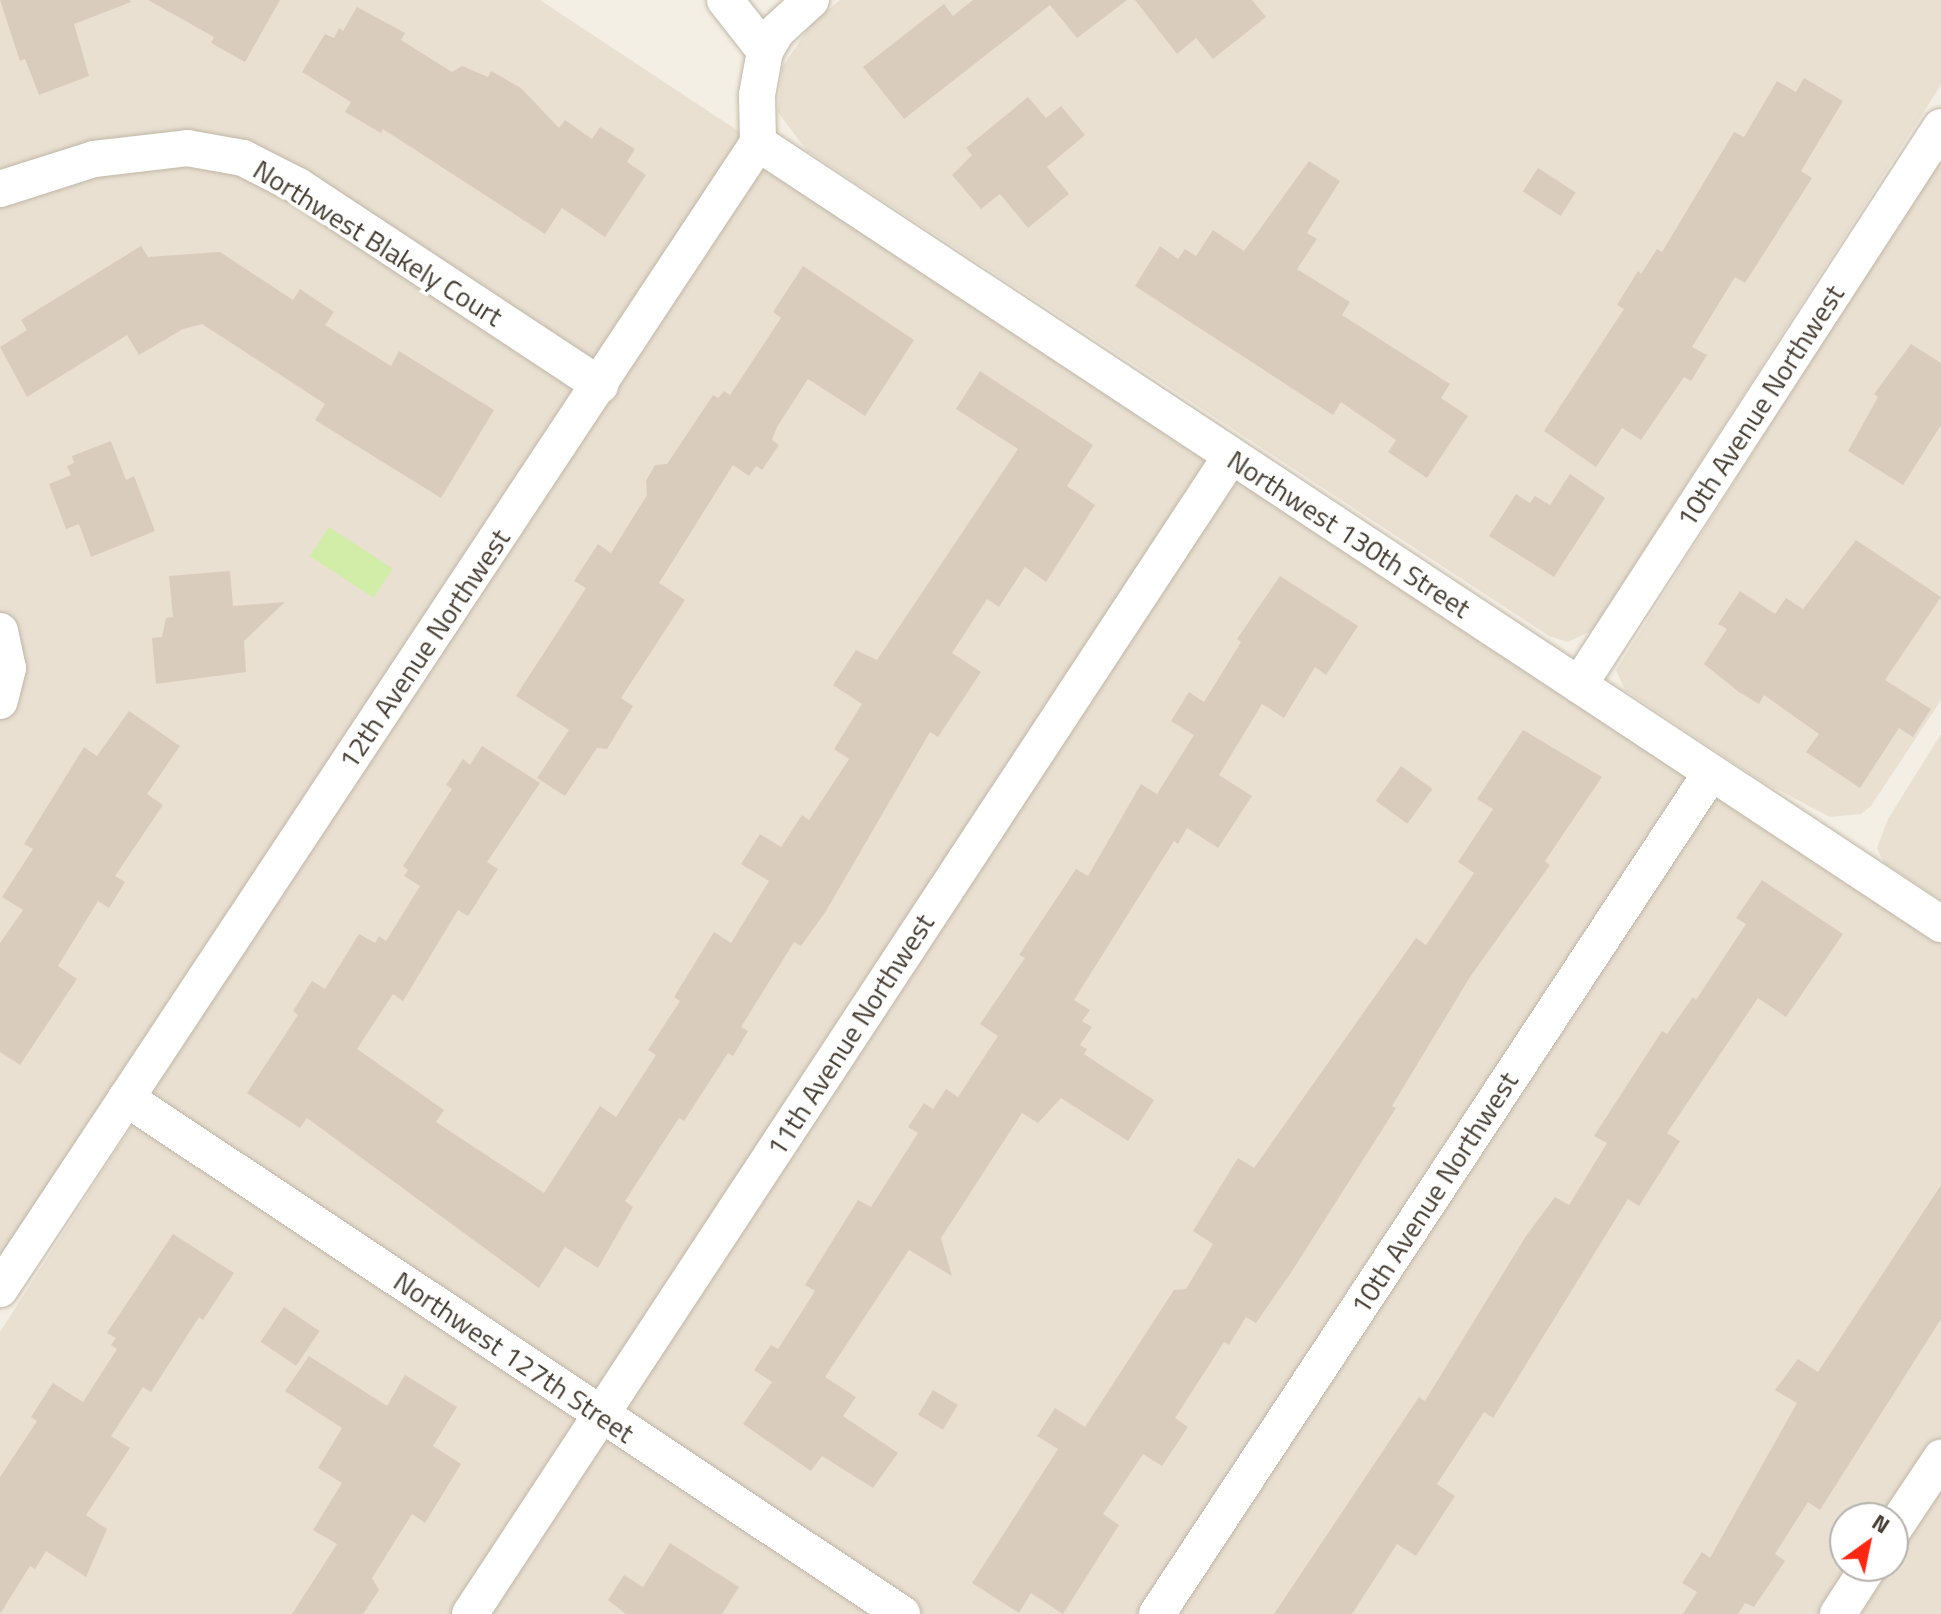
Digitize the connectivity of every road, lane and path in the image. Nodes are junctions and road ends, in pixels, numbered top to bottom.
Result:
1 (725, 0) edge
2 (811, 0) edge
3 (765, 51) junction
4 (1941, 127) edge
5 (758, 143) junction
6 (0, 189) edge
7 (600, 385) junction
8 (1231, 456) junction
9 (0, 631) edge
10 (1579, 685) junction
11 (0, 701) edge
12 (1711, 773) junction
13 (1941, 924) edge
14 (126, 1098) junction
15 (0, 1289) edge
16 (600, 1415) junction
17 (1941, 1458) edge
18 (1909, 1506) edge
19 (1859, 1582) edge
20 (470, 1614) edge
21 (902, 1614) edge
22 (1157, 1614) edge
23 (1838, 1614) edge

1 - 3 street
2 - 3 street
3 - 5 street
4 - 10 street, 10th Avenue Northwest
5 - 7 street, 12th Avenue Northwest
5 - 8 street, Northwest 130th Street
6 - 7 street, Northwest Blakely Court
7 - 14 street, 12th Avenue Northwest
8 - 10 street, Northwest 130th Street
8 - 16 street, 11th Avenue Northwest
9 - 11 street
10 - 12 street, Northwest 130th Street
12 - 13 street, Northwest 130th Street
12 - 22 street, 10th Avenue Northwest
14 - 15 street, 12th Avenue Northwest
14 - 16 street, Northwest 127th Street
16 - 20 street, 11th Avenue Northwest
16 - 21 street, Northwest 127th Street
17 - 18 street
19 - 23 street

